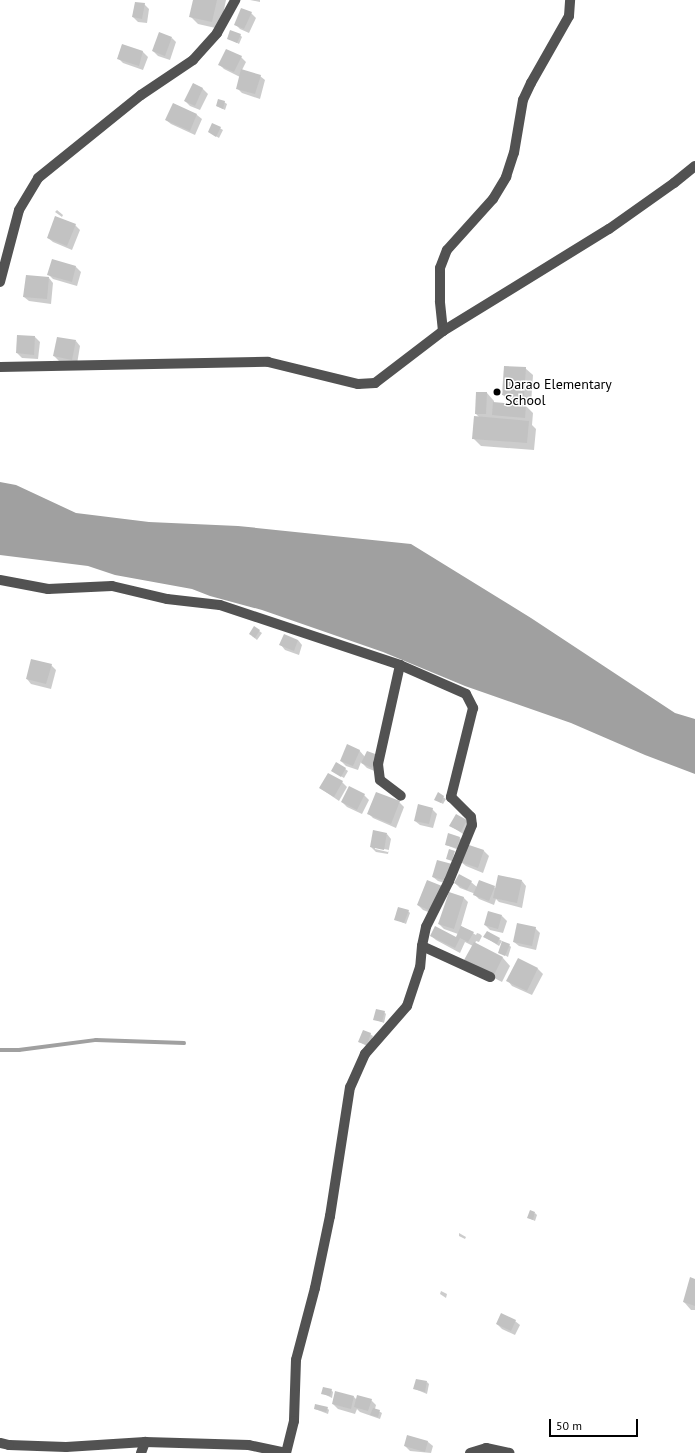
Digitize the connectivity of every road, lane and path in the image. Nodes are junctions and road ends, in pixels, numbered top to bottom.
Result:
1 (235, 0) edge
2 (570, 0) edge
3 (695, 166) edge
4 (0, 282) edge
5 (444, 331) junction
6 (0, 367) edge
7 (0, 580) edge
8 (400, 665) junction
9 (401, 796) dead end
10 (422, 946) junction
11 (490, 977) dead end
12 (145, 1442) junction
13 (0, 1443) edge
14 (141, 1453) edge
15 (286, 1453) edge
16 (470, 1453) edge
17 (509, 1453) edge

1 - 4 street
2 - 5 street
3 - 5 street
5 - 6 street
7 - 8 street
8 - 9 street
8 - 10 street
10 - 11 street
10 - 15 street
12 - 13 street
12 - 14 street
12 - 15 street
16 - 17 street

